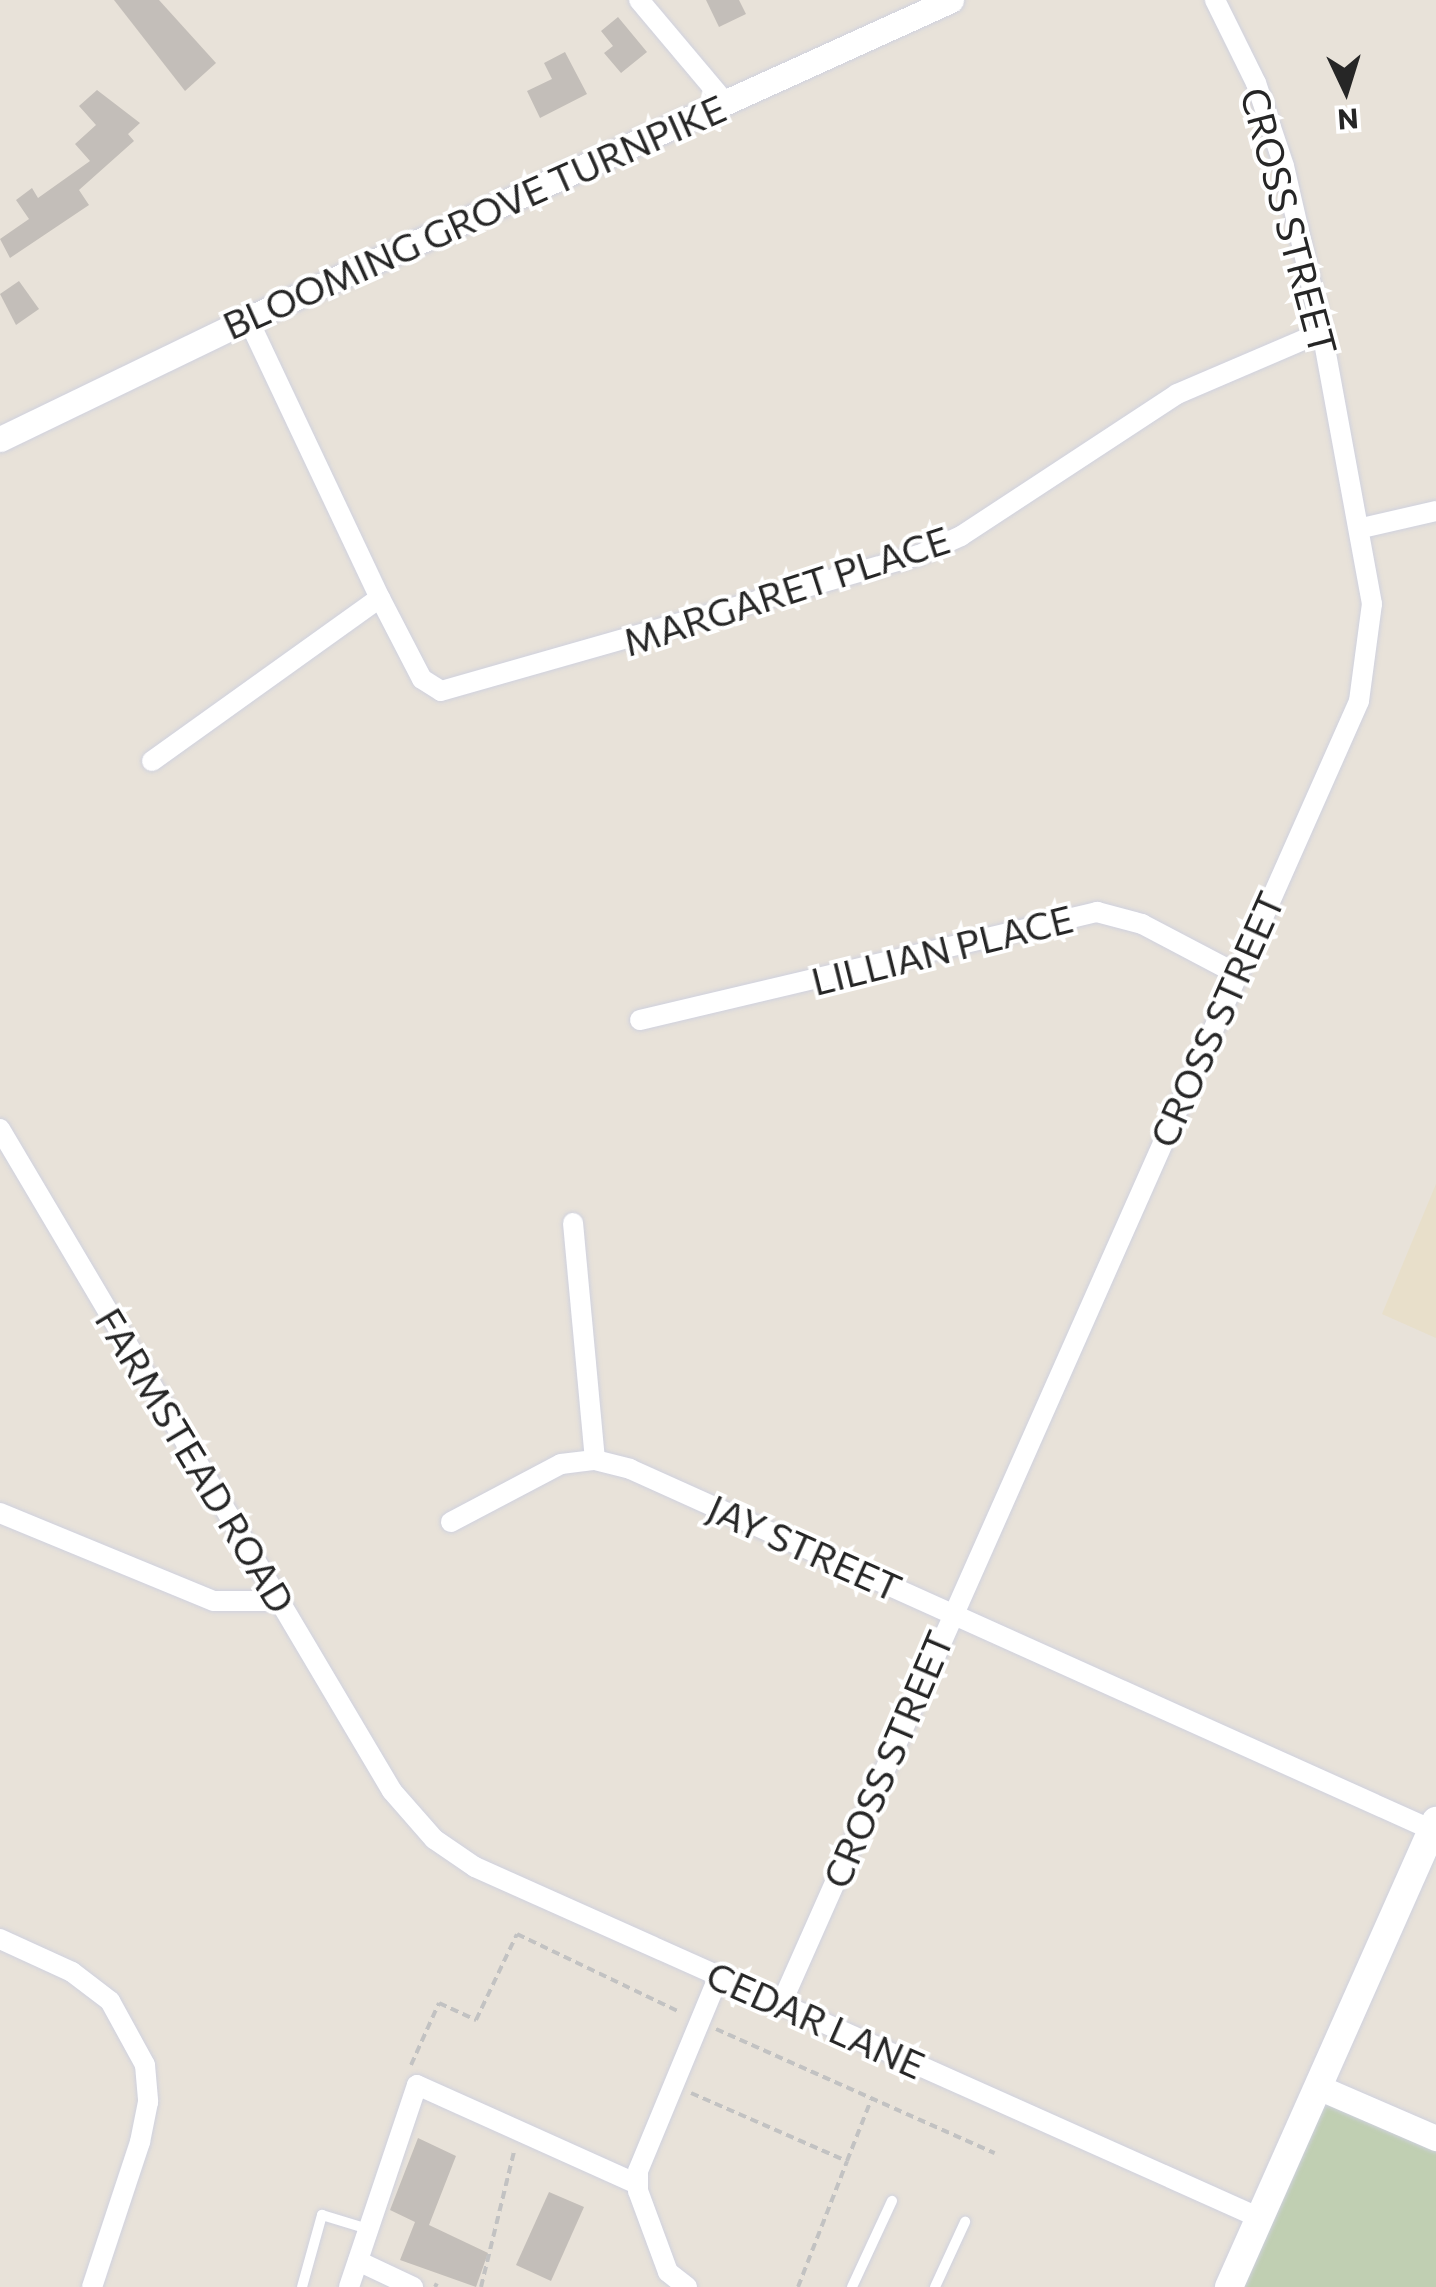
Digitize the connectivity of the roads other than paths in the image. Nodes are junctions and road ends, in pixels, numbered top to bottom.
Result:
1 (638, 0) edge
2 (951, 0) edge
3 (1215, 0) edge
4 (725, 102) junction
5 (248, 319) junction
6 (1322, 332) junction
7 (0, 439) edge
8 (1436, 510) edge
9 (1362, 528) junction
10 (380, 598) junction
11 (152, 761) dead end
12 (1235, 973) junction
13 (640, 1020) dead end
14 (0, 1129) edge
15 (574, 1223) dead end
16 (595, 1460) junction
17 (0, 1513) edge
18 (450, 1522) dead end
19 (280, 1601) junction
20 (950, 1612) junction
21 (392, 1791) joint
22 (1435, 1828) edge
23 (0, 1939) edge
24 (719, 1975) junction
25 (782, 2002) junction
26 (1318, 2087) junction
27 (1436, 2138) edge
28 (637, 2184) junction
29 (892, 2200) dead end
30 (1260, 2218) junction
31 (964, 2222) dead end
32 (368, 2228) junction
33 (358, 2261) junction
34 (664, 2280) edge
35 (92, 2287) edge
36 (302, 2287) edge
37 (349, 2287) edge
38 (413, 2287) edge
39 (687, 2287) edge
40 (852, 2287) edge
41 (935, 2287) edge
42 (1229, 2287) edge

1 - 4 street
2 - 4 street, BLOOMING GROVE TURNPIKE
3 - 6 street, CROSS STREET
4 - 5 street, BLOOMING GROVE TURNPIKE
5 - 7 street, BLOOMING GROVE TURNPIKE
5 - 10 street
6 - 9 street, CROSS STREET
6 - 10 street, MARGARET PLACE
8 - 9 street
9 - 12 street, CROSS STREET
10 - 11 street
12 - 13 street, LILLIAN PLACE
12 - 20 street, CROSS STREET
14 - 19 street, FARMSTEAD ROAD
15 - 16 street
16 - 18 street
16 - 20 street, JAY STREET
17 - 19 street
19 - 21 street, FARMSTEAD ROAD
20 - 22 street, JAY STREET
20 - 25 street, CROSS STREET
21 - 24 street, CEDAR LANE
22 - 26 main road
23 - 35 street
24 - 25 street, CEDAR LANE
24 - 28 street
25 - 30 street, CEDAR LANE
26 - 27 street
26 - 30 main road
28 - 32 street
28 - 34 street
29 - 40 lane
30 - 42 main road
31 - 41 lane
32 - 33 street
32 - 36 lane
33 - 37 street
33 - 38 street
34 - 39 street

